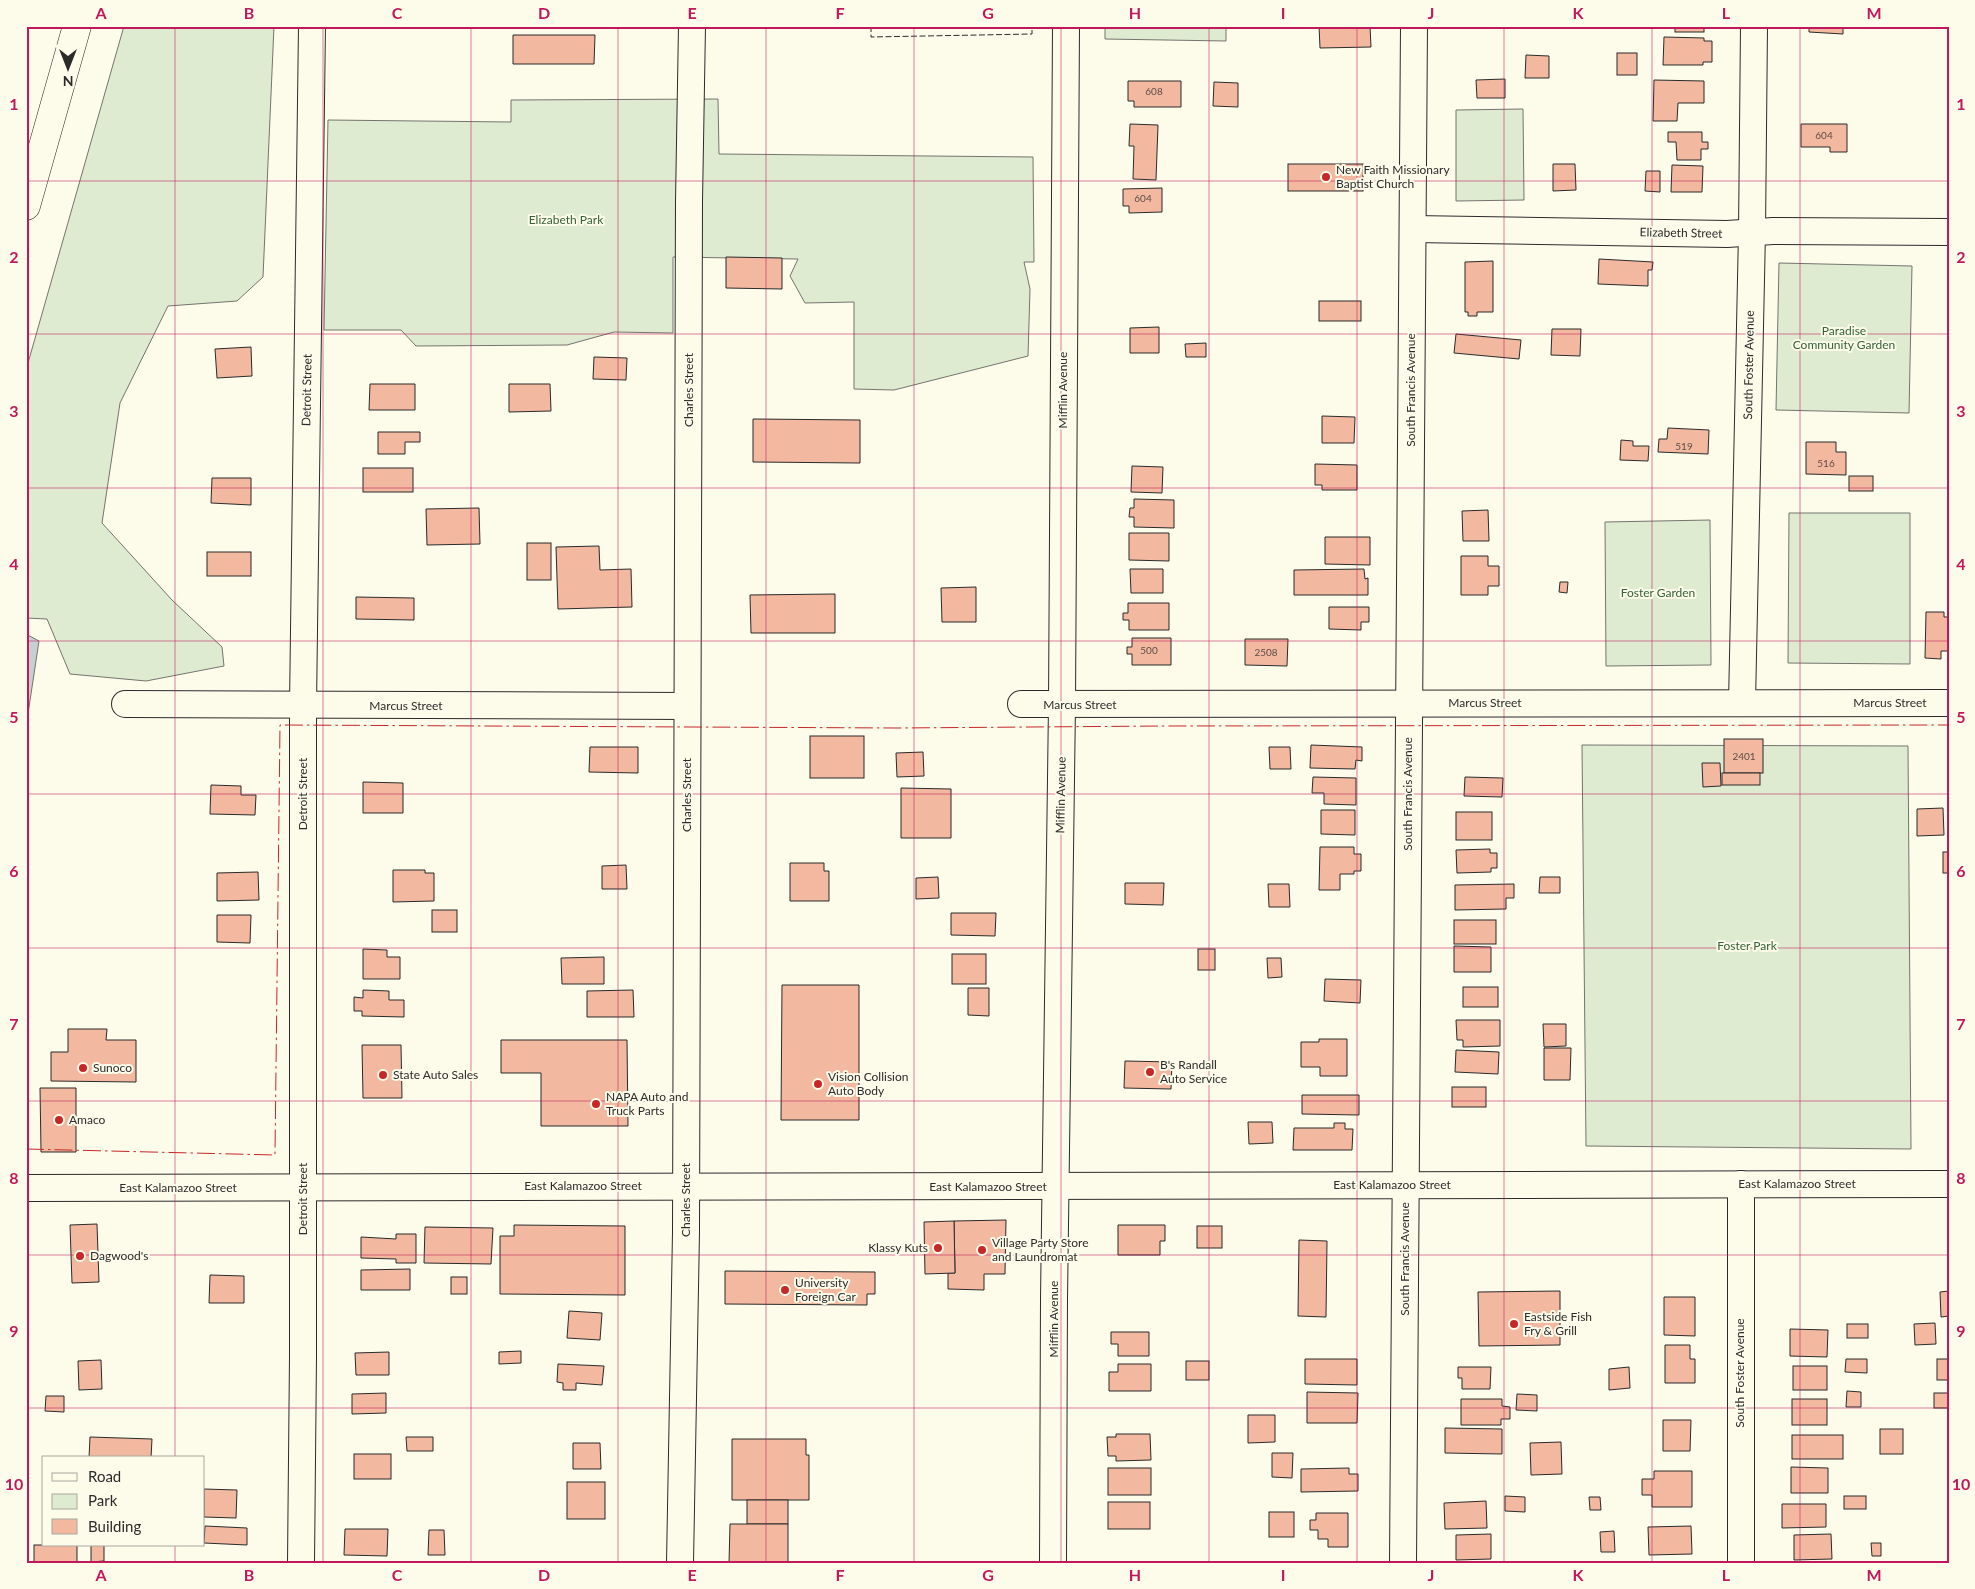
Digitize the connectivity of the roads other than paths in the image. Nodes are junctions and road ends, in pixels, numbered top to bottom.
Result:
1 (77, 26) edge
2 (312, 26) edge
3 (692, 26) edge
4 (1066, 26) edge
5 (1414, 26) edge
6 (1754, 26) edge
7 (26, 206) edge
8 (1413, 229) junction
9 (1752, 232) junction
10 (1949, 232) edge
11 (1409, 703) junction
12 (1742, 703) junction
13 (1949, 703) edge
14 (125, 704) dead end
15 (1021, 704) dead end
16 (1062, 704) junction
17 (303, 706) junction
18 (687, 706) junction
19 (1741, 1184) junction
20 (1949, 1184) edge
21 (1406, 1185) junction
22 (686, 1186) junction
23 (1056, 1187) junction
24 (26, 1188) edge
25 (302, 1188) junction
26 (301, 1563) edge
27 (680, 1563) edge
28 (1053, 1563) edge
29 (1403, 1563) edge
30 (1741, 1563) edge

1 - 7 highway
2 - 17 street, Detroit Street
3 - 18 street, Charles Street
4 - 16 street, Mifflin Avenue
5 - 8 street, South Francis Avenue
6 - 9 street, South Foster Avenue
8 - 9 street, Elizabeth Street
8 - 11 street, South Francis Avenue
9 - 10 street, Elizabeth Street
9 - 12 street, South Foster Avenue
11 - 12 street, Marcus Street
11 - 16 street, Marcus Street
11 - 21 street, South Francis Avenue
12 - 13 street, Marcus Street
14 - 17 street, Marcus Street
15 - 16 street, Marcus Street
16 - 23 street, Mifflin Avenue
17 - 18 street, Marcus Street
17 - 25 street, Detroit Street
18 - 22 street, Charles Street
19 - 20 street, East Kalamazoo Street
19 - 21 street, East Kalamazoo Street
19 - 30 street, South Foster Avenue
21 - 23 street, East Kalamazoo Street
21 - 29 street, South Francis Avenue
22 - 23 street, East Kalamazoo Street
22 - 25 street, East Kalamazoo Street
22 - 27 street, Charles Street
23 - 28 street, Mifflin Avenue
24 - 25 street, East Kalamazoo Street
25 - 26 street, Detroit Street

